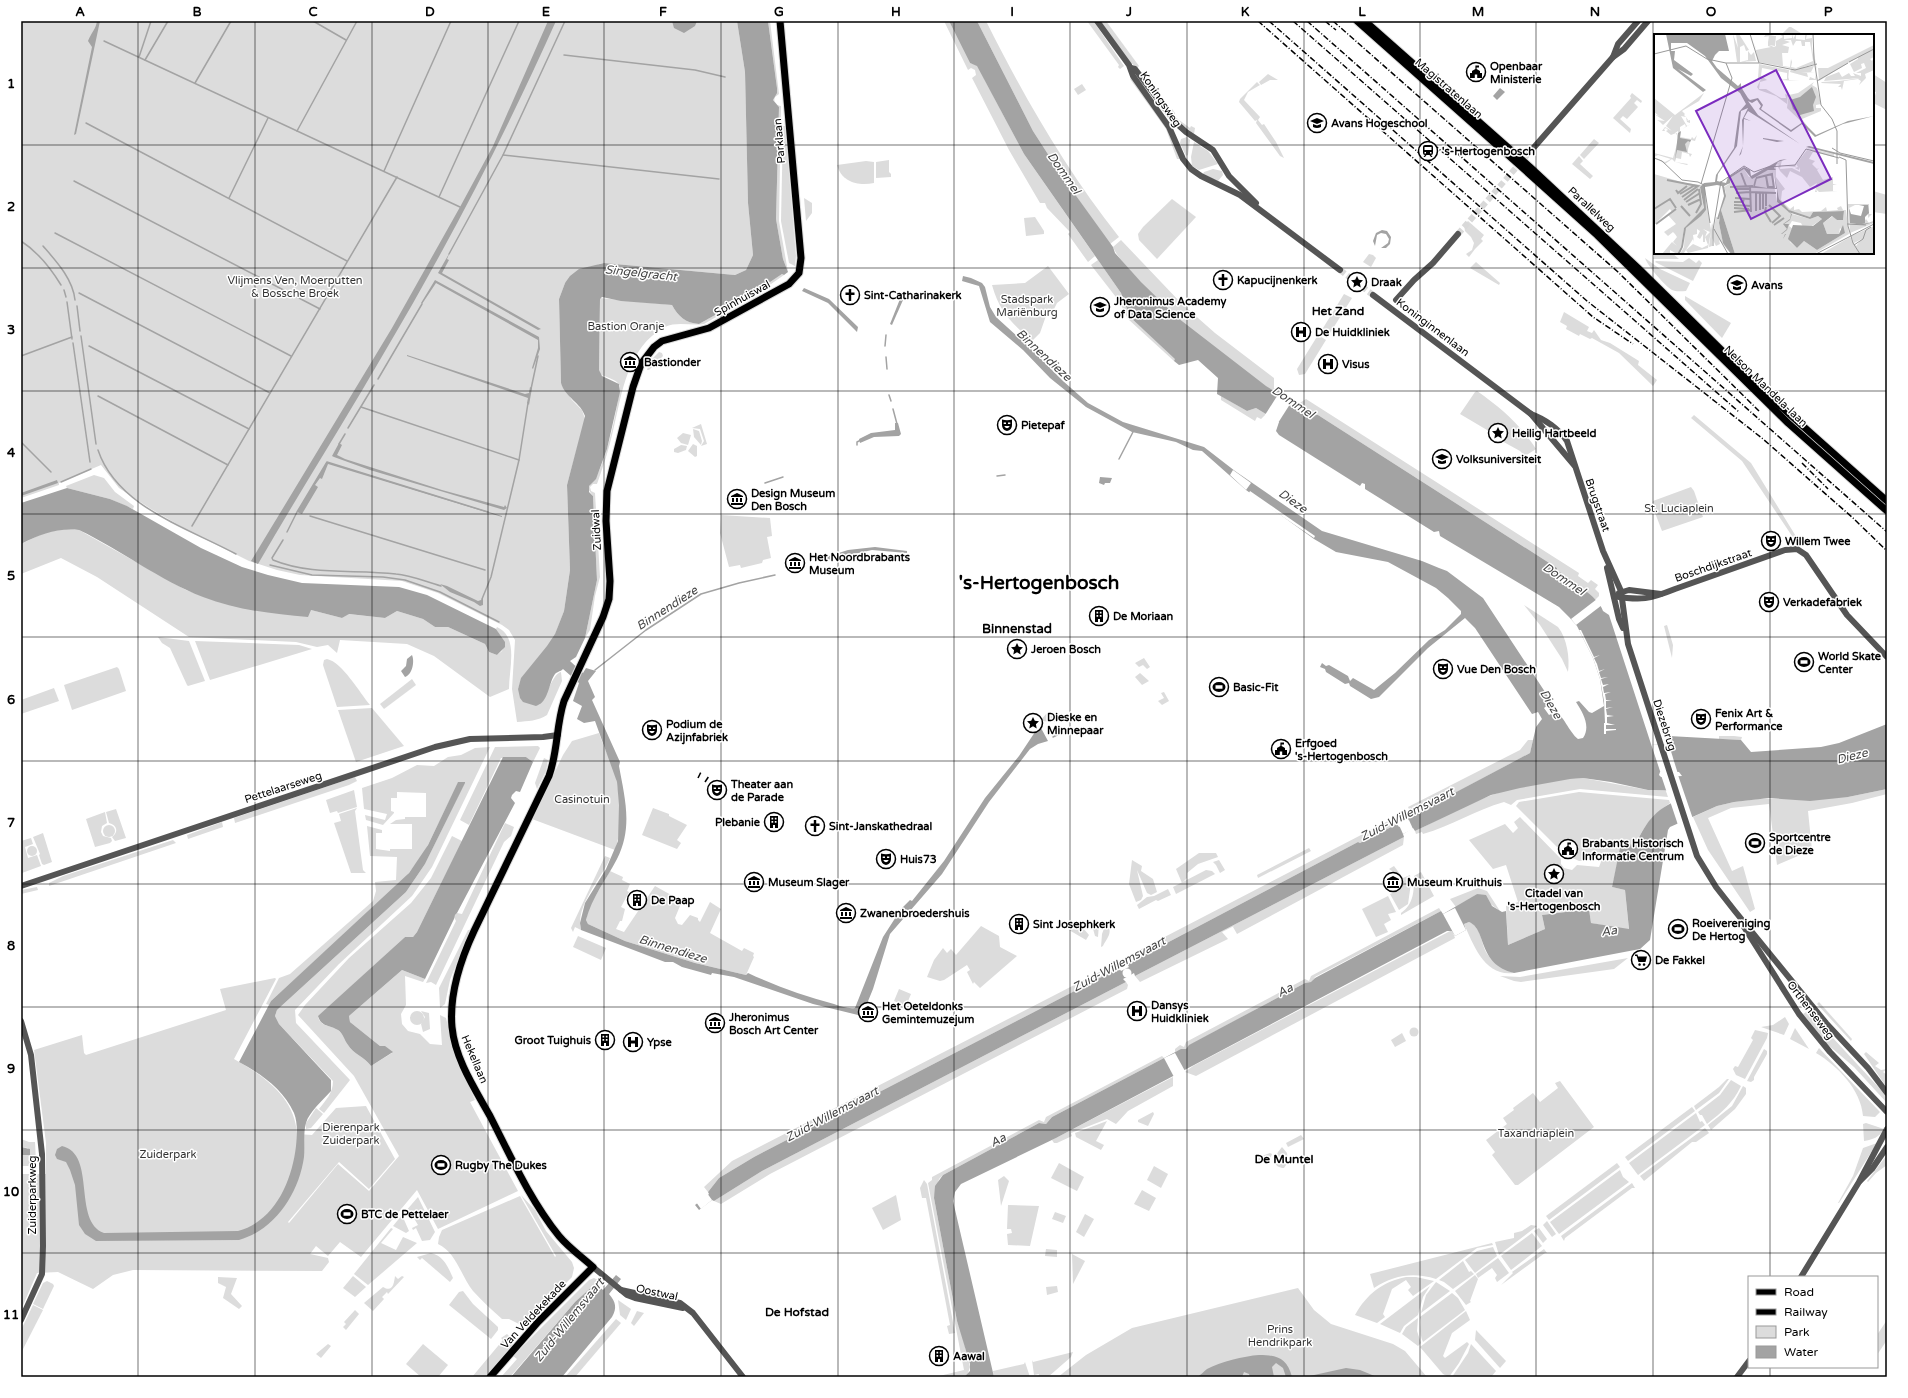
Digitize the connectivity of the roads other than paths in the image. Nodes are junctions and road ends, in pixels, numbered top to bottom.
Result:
1 (780, 21) edge
2 (1097, 21) edge
3 (1357, 21) edge
4 (1365, 21) edge
5 (1638, 21) edge
6 (1648, 21) edge
7 (1613, 56) junction
8 (1131, 68) junction
9 (1186, 132) junction
10 (1176, 140) junction
11 (1529, 153) tunnel mouth
12 (1528, 169) junction
13 (1229, 176) junction
14 (1220, 185) junction
15 (1265, 212) junction
16 (1458, 234) tunnel mouth
17 (801, 258) joint
18 (1340, 270) tunnel mouth
19 (1636, 270) junction
20 (1373, 295) tunnel mouth
21 (1396, 300) dead end
22 (676, 337) joint
23 (1531, 414) junction
24 (1574, 465) junction
25 (1887, 501) edge
26 (1887, 511) edge
27 (1603, 551) junction
28 (1613, 593) junction
29 (1622, 594) junction
30 (1663, 594) junction
31 (1625, 632) junction
32 (1887, 657) edge
33 (558, 735) junction
34 (1687, 826) joint
35 (21, 886) edge
36 (1734, 910) junction
37 (21, 1021) edge
38 (1887, 1093) edge
39 (1887, 1112) edge
40 (1887, 1129) edge
41 (1887, 1147) edge
42 (1859, 1182) junction
43 (593, 1267) junction
44 (1802, 1276) edge
45 (619, 1288) joint
46 (21, 1320) edge
47 (1748, 1362) edge
48 (1745, 1367) junction
49 (490, 1377) edge
50 (742, 1377) edge
51 (1738, 1377) edge
52 (1742, 1377) edge

1 - 17 main road, Parklaan
2 - 8 street, Koningsweg
3 - 12 main road, Magistratenlaan
4 - 12 main road, Magistratenlaan
5 - 7 street
6 - 7 street
7 - 11 street
8 - 9 street, Koningsweg
8 - 10 street, Koningsweg
9 - 10 street
9 - 13 street, Koningsweg
10 - 14 street, Koningsweg
12 - 19 main road, Parallelweg
13 - 14 street
13 - 15 street, Koningsweg
14 - 15 street, Koningsweg
15 - 18 street
16 - 21 street
17 - 22 main road, Spinhuiswal
19 - 25 main road, Nelson Mandela-laan
19 - 26 main road, Nelson Mandela-laan
20 - 23 street, Koninginnenlaan
22 - 33 main road, Zuidwal
23 - 24 street
23 - 24 street, Brugstraat
24 - 27 street, Brugstraat
27 - 28 street, Brugstraat
27 - 29 street, Brugstraat
28 - 29 street
28 - 31 street, Brugstraat
29 - 30 street, Boschdijkstraat
29 - 30 street, Boschdijkstraat
29 - 31 street, Brugstraat
30 - 32 street, Boschdijkstraat
31 - 34 street, Diezebrug
33 - 35 street, Pettelaarseweg
33 - 43 main road, Hekellaan
34 - 36 street, Orthenseweg
36 - 38 street, Orthenseweg
36 - 39 street, Orthenseweg
37 - 46 street, Zuiderparkweg
40 - 42 street
41 - 42 street
42 - 44 street
43 - 45 street, Hekellaan
43 - 49 main road, Van Veldekekade
45 - 50 street, Oostwal
47 - 48 street
48 - 51 street
48 - 52 street

